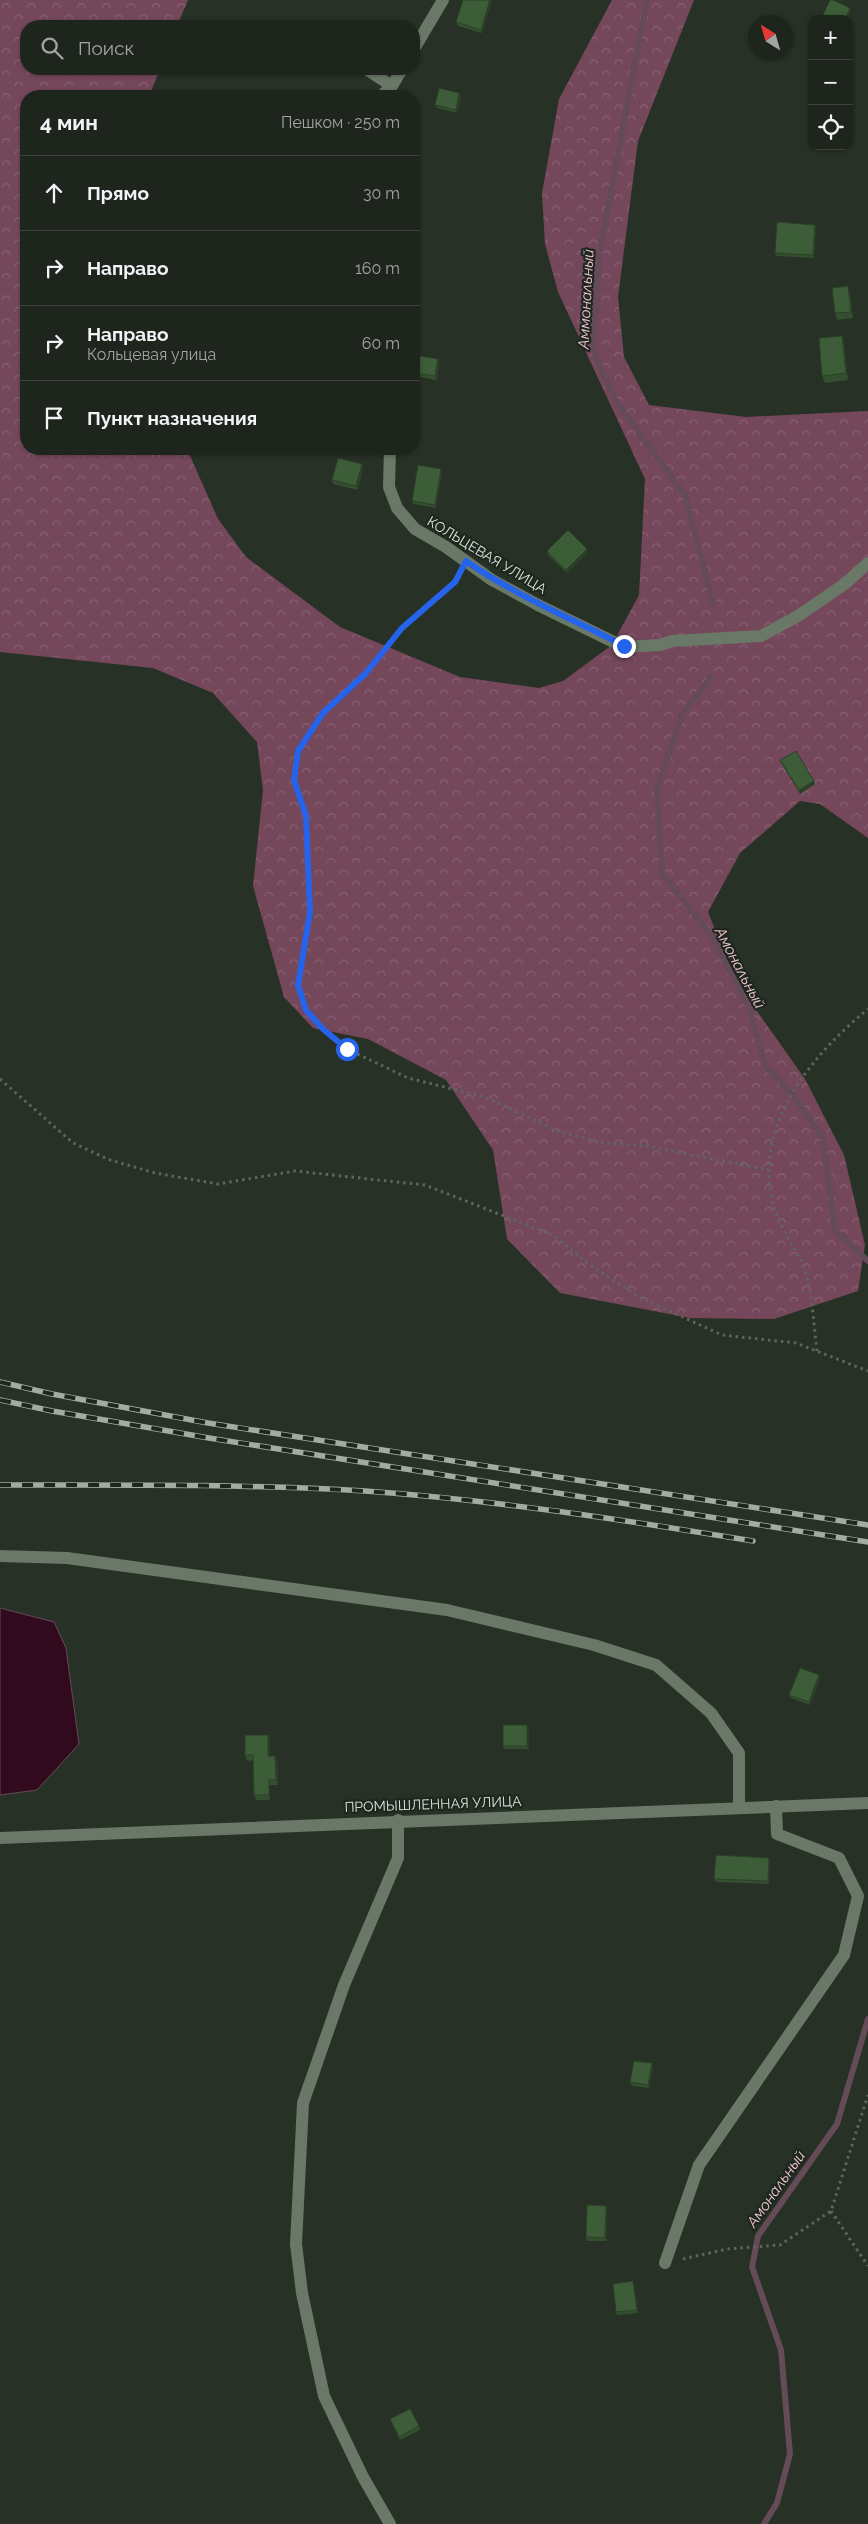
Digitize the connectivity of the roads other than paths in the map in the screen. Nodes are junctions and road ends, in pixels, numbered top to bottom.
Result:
1 (443, 0) edge
2 (420, 39) edge
3 (375, 75) edge
4 (398, 75) edge
5 (392, 86) junction
6 (388, 90) edge
7 (390, 455) edge
8 (868, 563) edge
9 (0, 1556) edge
10 (868, 1803) edge
11 (776, 1806) junction
12 (739, 1807) junction
13 (398, 1820) junction
14 (0, 1838) edge
15 (665, 2263) road end
16 (390, 2524) edge

1 - 2 street
3 - 5 street
4 - 5 street
5 - 6 street
7 - 8 street, КОЛЬЦЕВАЯ УЛИЦА
9 - 12 street
10 - 11 street, ПРОМЫШЛЕННАЯ УЛИЦА
11 - 12 street, ПРОМЫШЛЕННАЯ УЛИЦА
11 - 15 street
12 - 13 street, ПРОМЫШЛЕННАЯ УЛИЦА
13 - 14 street, ПРОМЫШЛЕННАЯ УЛИЦА
13 - 16 street

